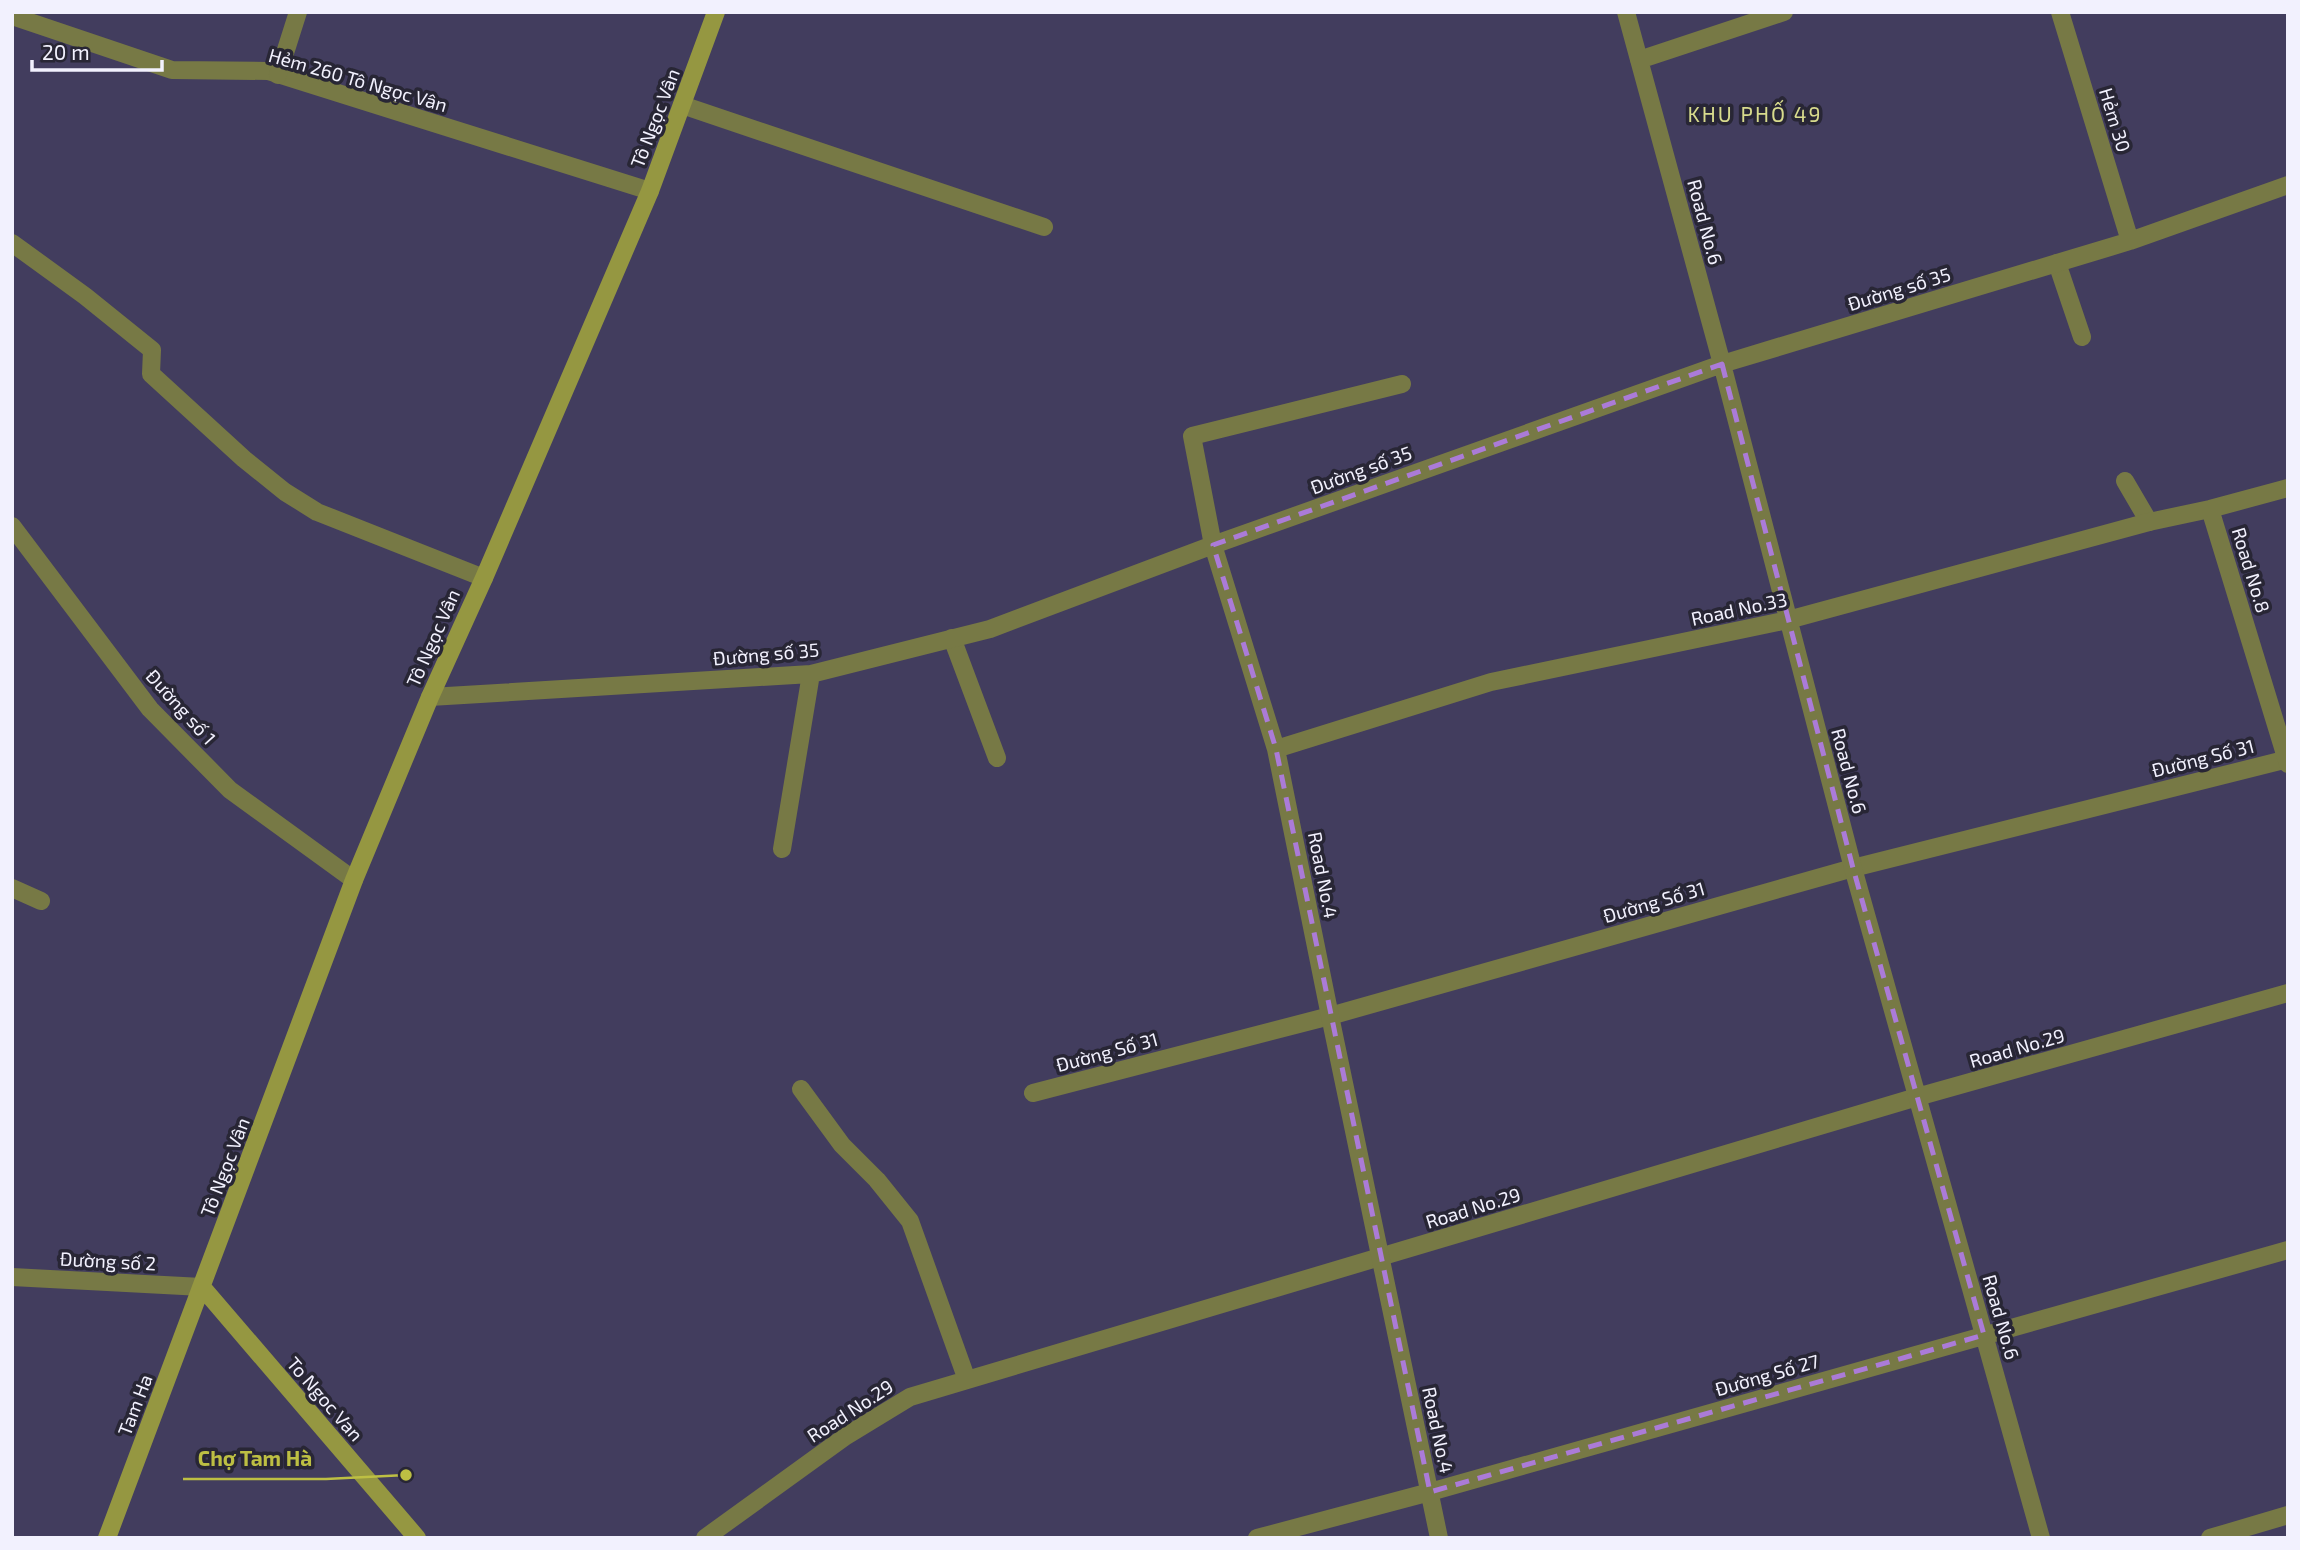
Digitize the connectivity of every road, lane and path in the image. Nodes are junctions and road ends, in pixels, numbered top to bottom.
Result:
1 (298, 12) edge
2 (716, 12) edge
3 (1626, 12) edge
4 (1784, 12) edge
5 (2060, 12) edge
6 (12, 16) edge
7 (1639, 60) junction
8 (278, 75) junction
9 (682, 105) junction
10 (2288, 185) edge
11 (650, 191) junction
12 (1044, 227) dead end
13 (2130, 240) junction
14 (12, 243) edge
15 (2057, 263) junction
16 (2082, 337) dead end
17 (1722, 364) junction
18 (1402, 384) dead end
19 (2125, 481) dead end
20 (2288, 488) edge
21 (2210, 509) junction
22 (2149, 522) junction
23 (12, 526) edge
24 (1213, 545) junction
25 (484, 578) junction
26 (1788, 620) junction
27 (952, 638) junction
28 (811, 674) junction
29 (430, 697) junction
30 (1276, 749) junction
31 (997, 758) dead end
32 (2287, 760) edge
33 (782, 849) dead end
34 (1853, 868) junction
35 (354, 880) junction
36 (12, 888) edge
37 (41, 901) dead end
38 (2288, 993) edge
39 (1329, 1016) junction
40 (801, 1089) dead end
41 (1033, 1093) dead end
42 (1917, 1097) junction
43 (2288, 1250) edge
44 (1380, 1257) junction
45 (12, 1278) edge
46 (202, 1287) junction
47 (1984, 1335) junction
48 (967, 1380) junction
49 (1430, 1492) junction
50 (2288, 1515) edge
51 (107, 1538) edge
52 (417, 1538) edge
53 (705, 1538) edge
54 (1257, 1538) edge
55 (1439, 1538) edge
56 (2041, 1538) edge
57 (2210, 1538) edge

1 - 8 street
2 - 9 main road, Tô Ngọc Vân
3 - 7 street, Road No.6
4 - 7 street
5 - 13 street, Hẻm 30
6 - 8 street, Hẻm 260 Tô Ngọc Vân
7 - 17 street, Road No.6
8 - 11 street, Hẻm 260 Tô Ngọc Vân
9 - 11 main road, Tô Ngọc Vân
9 - 12 street
10 - 13 street, Đường số 35
11 - 25 main road, Tô Ngọc Vân
13 - 15 street, Đường số 35
14 - 25 street
15 - 16 street
15 - 17 street, Đường số 35
17 - 24 street, Đường số 35
17 - 26 street, Road No.6
18 - 24 street, Road No.4
19 - 22 street
20 - 21 street, Road No.33
21 - 22 street, Road No.33
21 - 32 street, Road No.8
22 - 26 street, Road No.33
23 - 35 street, Đường số 1
24 - 27 street, Đường số 35
24 - 30 street, Road No.4
25 - 29 main road, Tô Ngọc Vân
26 - 30 street, Road No.33
26 - 34 street, Road No.6
27 - 28 street, Đường số 35
27 - 31 street
28 - 29 street, Đường số 35
28 - 33 street
29 - 35 main road, Tô Ngọc Vân
30 - 39 street, Road No.4
32 - 34 street, Đường Số 31
34 - 39 street, Đường Số 31
34 - 42 street, Road No.6
35 - 46 main road, Tô Ngọc Vân
36 - 37 street
38 - 42 street, Road No.29
39 - 41 street, Đường Số 31
39 - 44 street, Road No.4
40 - 48 street
42 - 44 street, Road No.29
42 - 47 street, Road No.6
43 - 47 street, Đường Số 27
44 - 48 street, Road No.29
44 - 49 street, Road No.4
45 - 46 street, Đường số 2
46 - 51 main road, Tam Ha
46 - 52 main road, To Ngoc Van
47 - 49 street, Đường Số 27
47 - 56 street, Road No.6
48 - 53 street, Road No.29
49 - 54 street, Đường Số 27
49 - 55 street, Road No.4
50 - 57 street

